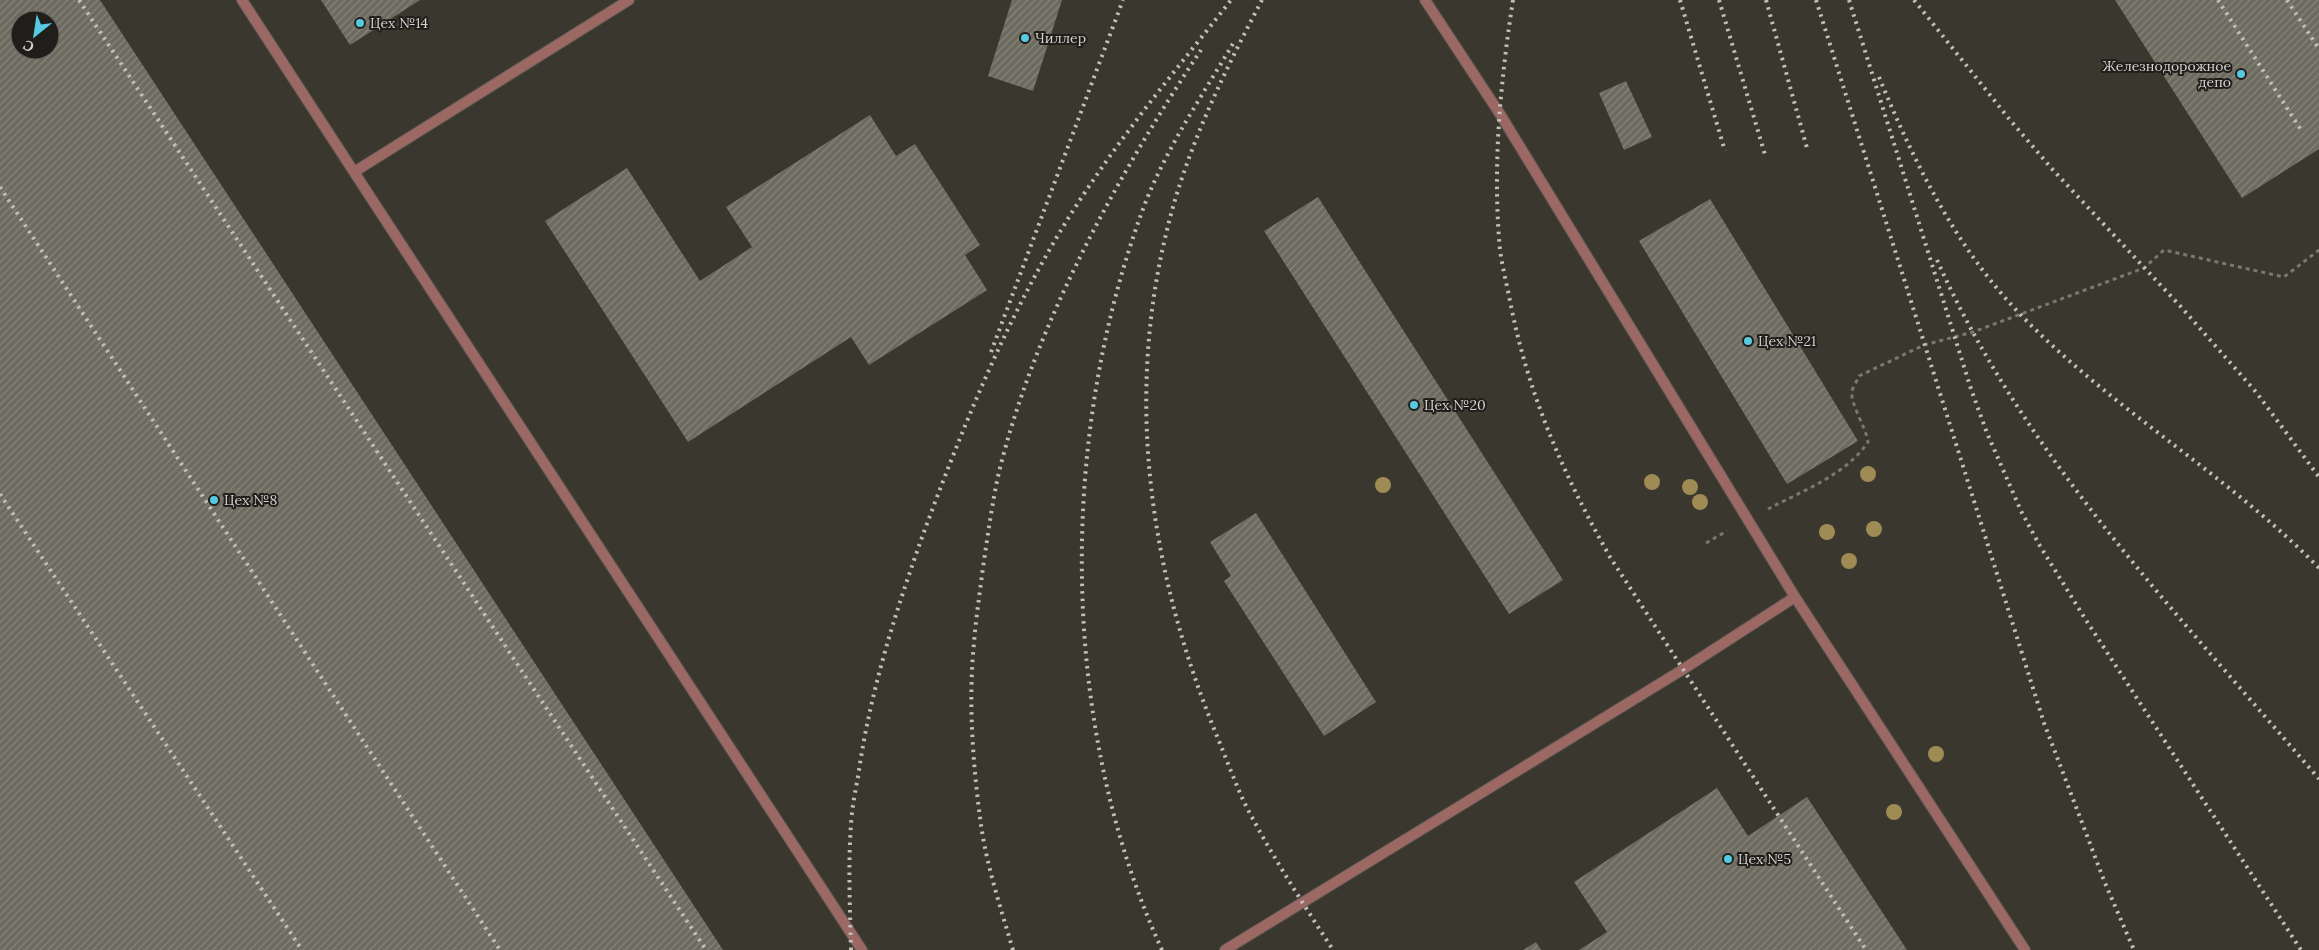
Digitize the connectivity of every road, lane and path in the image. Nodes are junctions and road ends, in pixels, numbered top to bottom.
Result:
1 (242, 0) edge
2 (629, 0) edge
3 (1425, 0) edge
4 (354, 172) junction
5 (2319, 250) edge
6 (1748, 520) junction
7 (1706, 542) dead end
8 (1795, 596) junction
9 (862, 950) edge
10 (1225, 950) edge
11 (2025, 950) edge

1 - 4 lane
2 - 4 lane
3 - 6 lane
4 - 9 lane
5 - 6 path
6 - 7 path
6 - 8 lane
8 - 10 lane
8 - 11 lane

